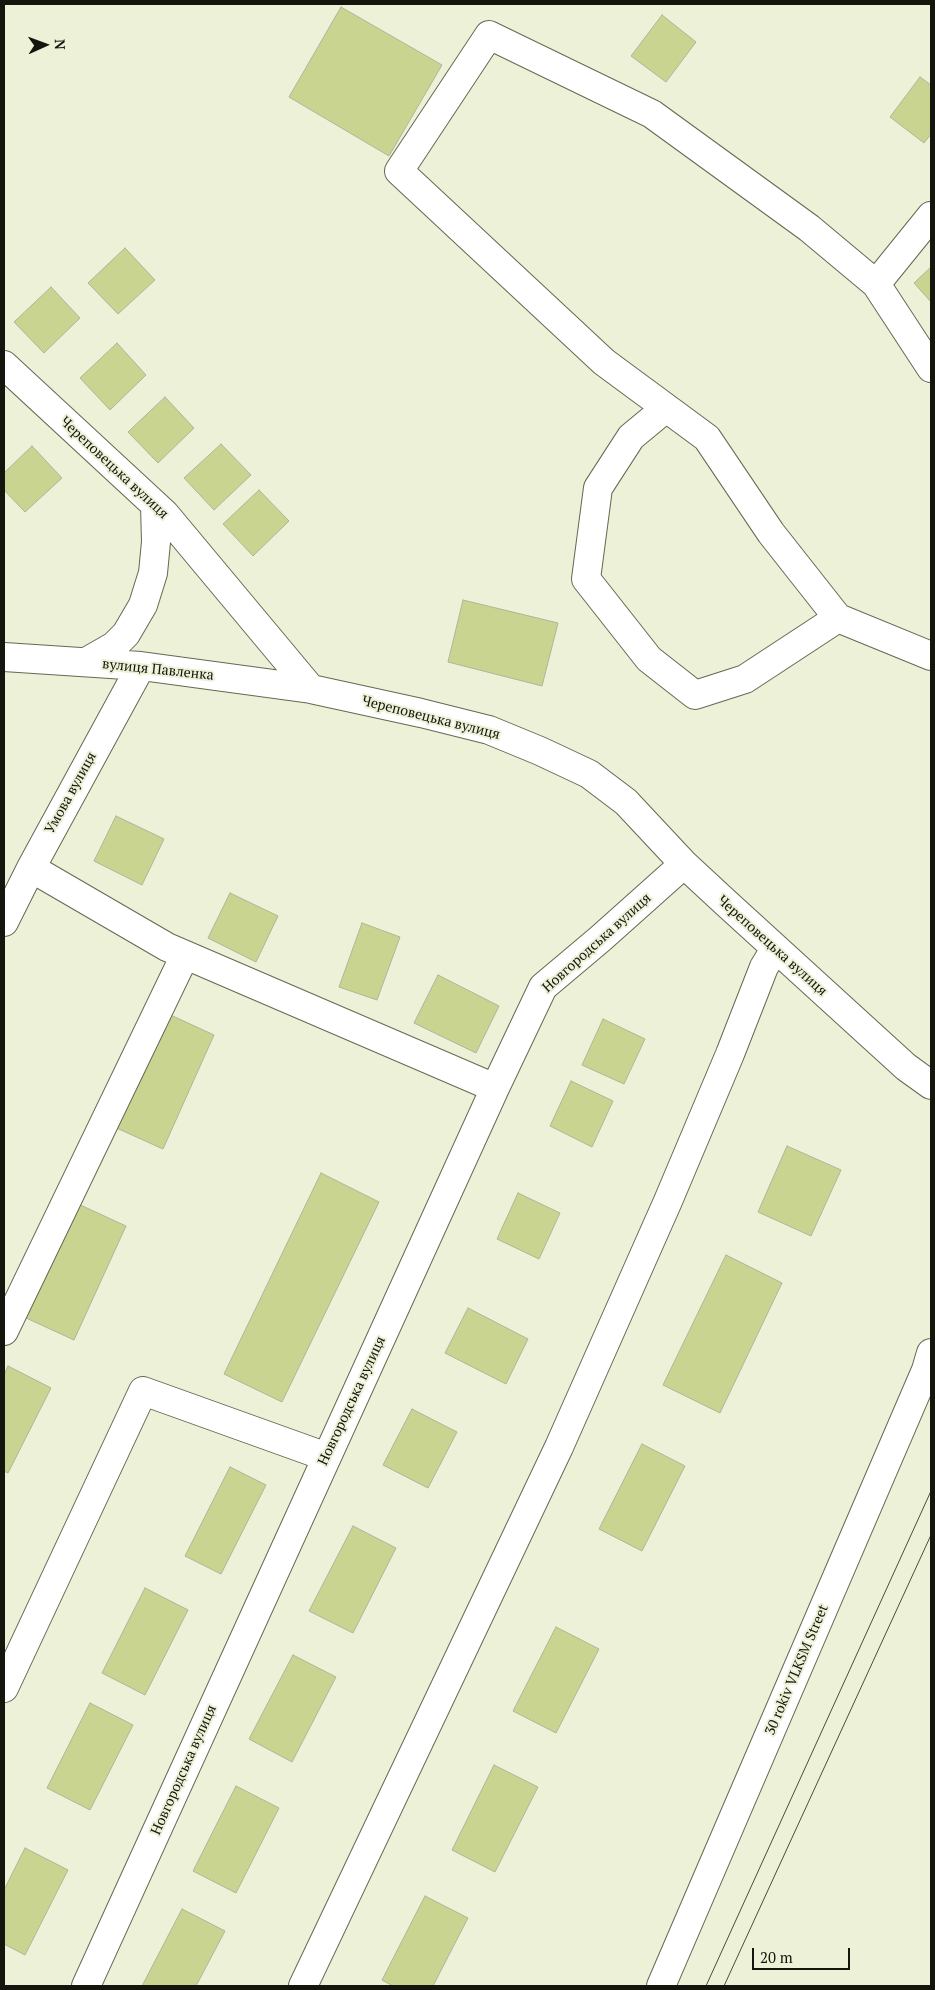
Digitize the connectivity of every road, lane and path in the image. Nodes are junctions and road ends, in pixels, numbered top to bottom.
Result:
1 (931, 216) edge
2 (876, 284) junction
3 (4, 365) edge
4 (931, 368) edge
5 (666, 408) junction
6 (155, 505) junction
7 (838, 618) junction
8 (931, 656) edge
9 (4, 657) edge
10 (86, 662) junction
11 (141, 666) junction
12 (311, 689) junction
13 (684, 864) junction
14 (31, 868) junction
15 (4, 922) edge
16 (775, 948) junction
17 (185, 955) junction
18 (906, 1067) junction
19 (931, 1085) edge
20 (495, 1088) junction
21 (931, 1101) edge
22 (4, 1331) edge
23 (931, 1353) edge
24 (327, 1457) junction
25 (4, 1688) edge
26 (86, 1986) edge
27 (303, 1986) edge
28 (661, 1986) edge

1 - 2 street
2 - 4 street
2 - 5 street
3 - 6 street, Череповецька вулиця
5 - 7 street
5 - 7 street
6 - 10 street
6 - 12 street, Череповецька вулиця
7 - 8 street
9 - 10 street, вулиця Павленка
10 - 11 street, вулиця Павленка
11 - 12 street, вулиця Павленка
11 - 14 street, Умова вулиця
12 - 13 street, Череповецька вулиця
13 - 16 street, Череповецька вулиця
13 - 20 street, Новгородська вулиця
14 - 15 street, Умова вулиця
14 - 17 street
16 - 18 street, Череповецька вулиця
16 - 27 street
17 - 20 street
17 - 22 street
18 - 19 street, Череповецька вулиця
18 - 21 street
20 - 24 street, Новгородська вулиця
23 - 28 street, 30 rokiv VLKSM Street
24 - 25 street
24 - 26 street, Новгородська вулиця

